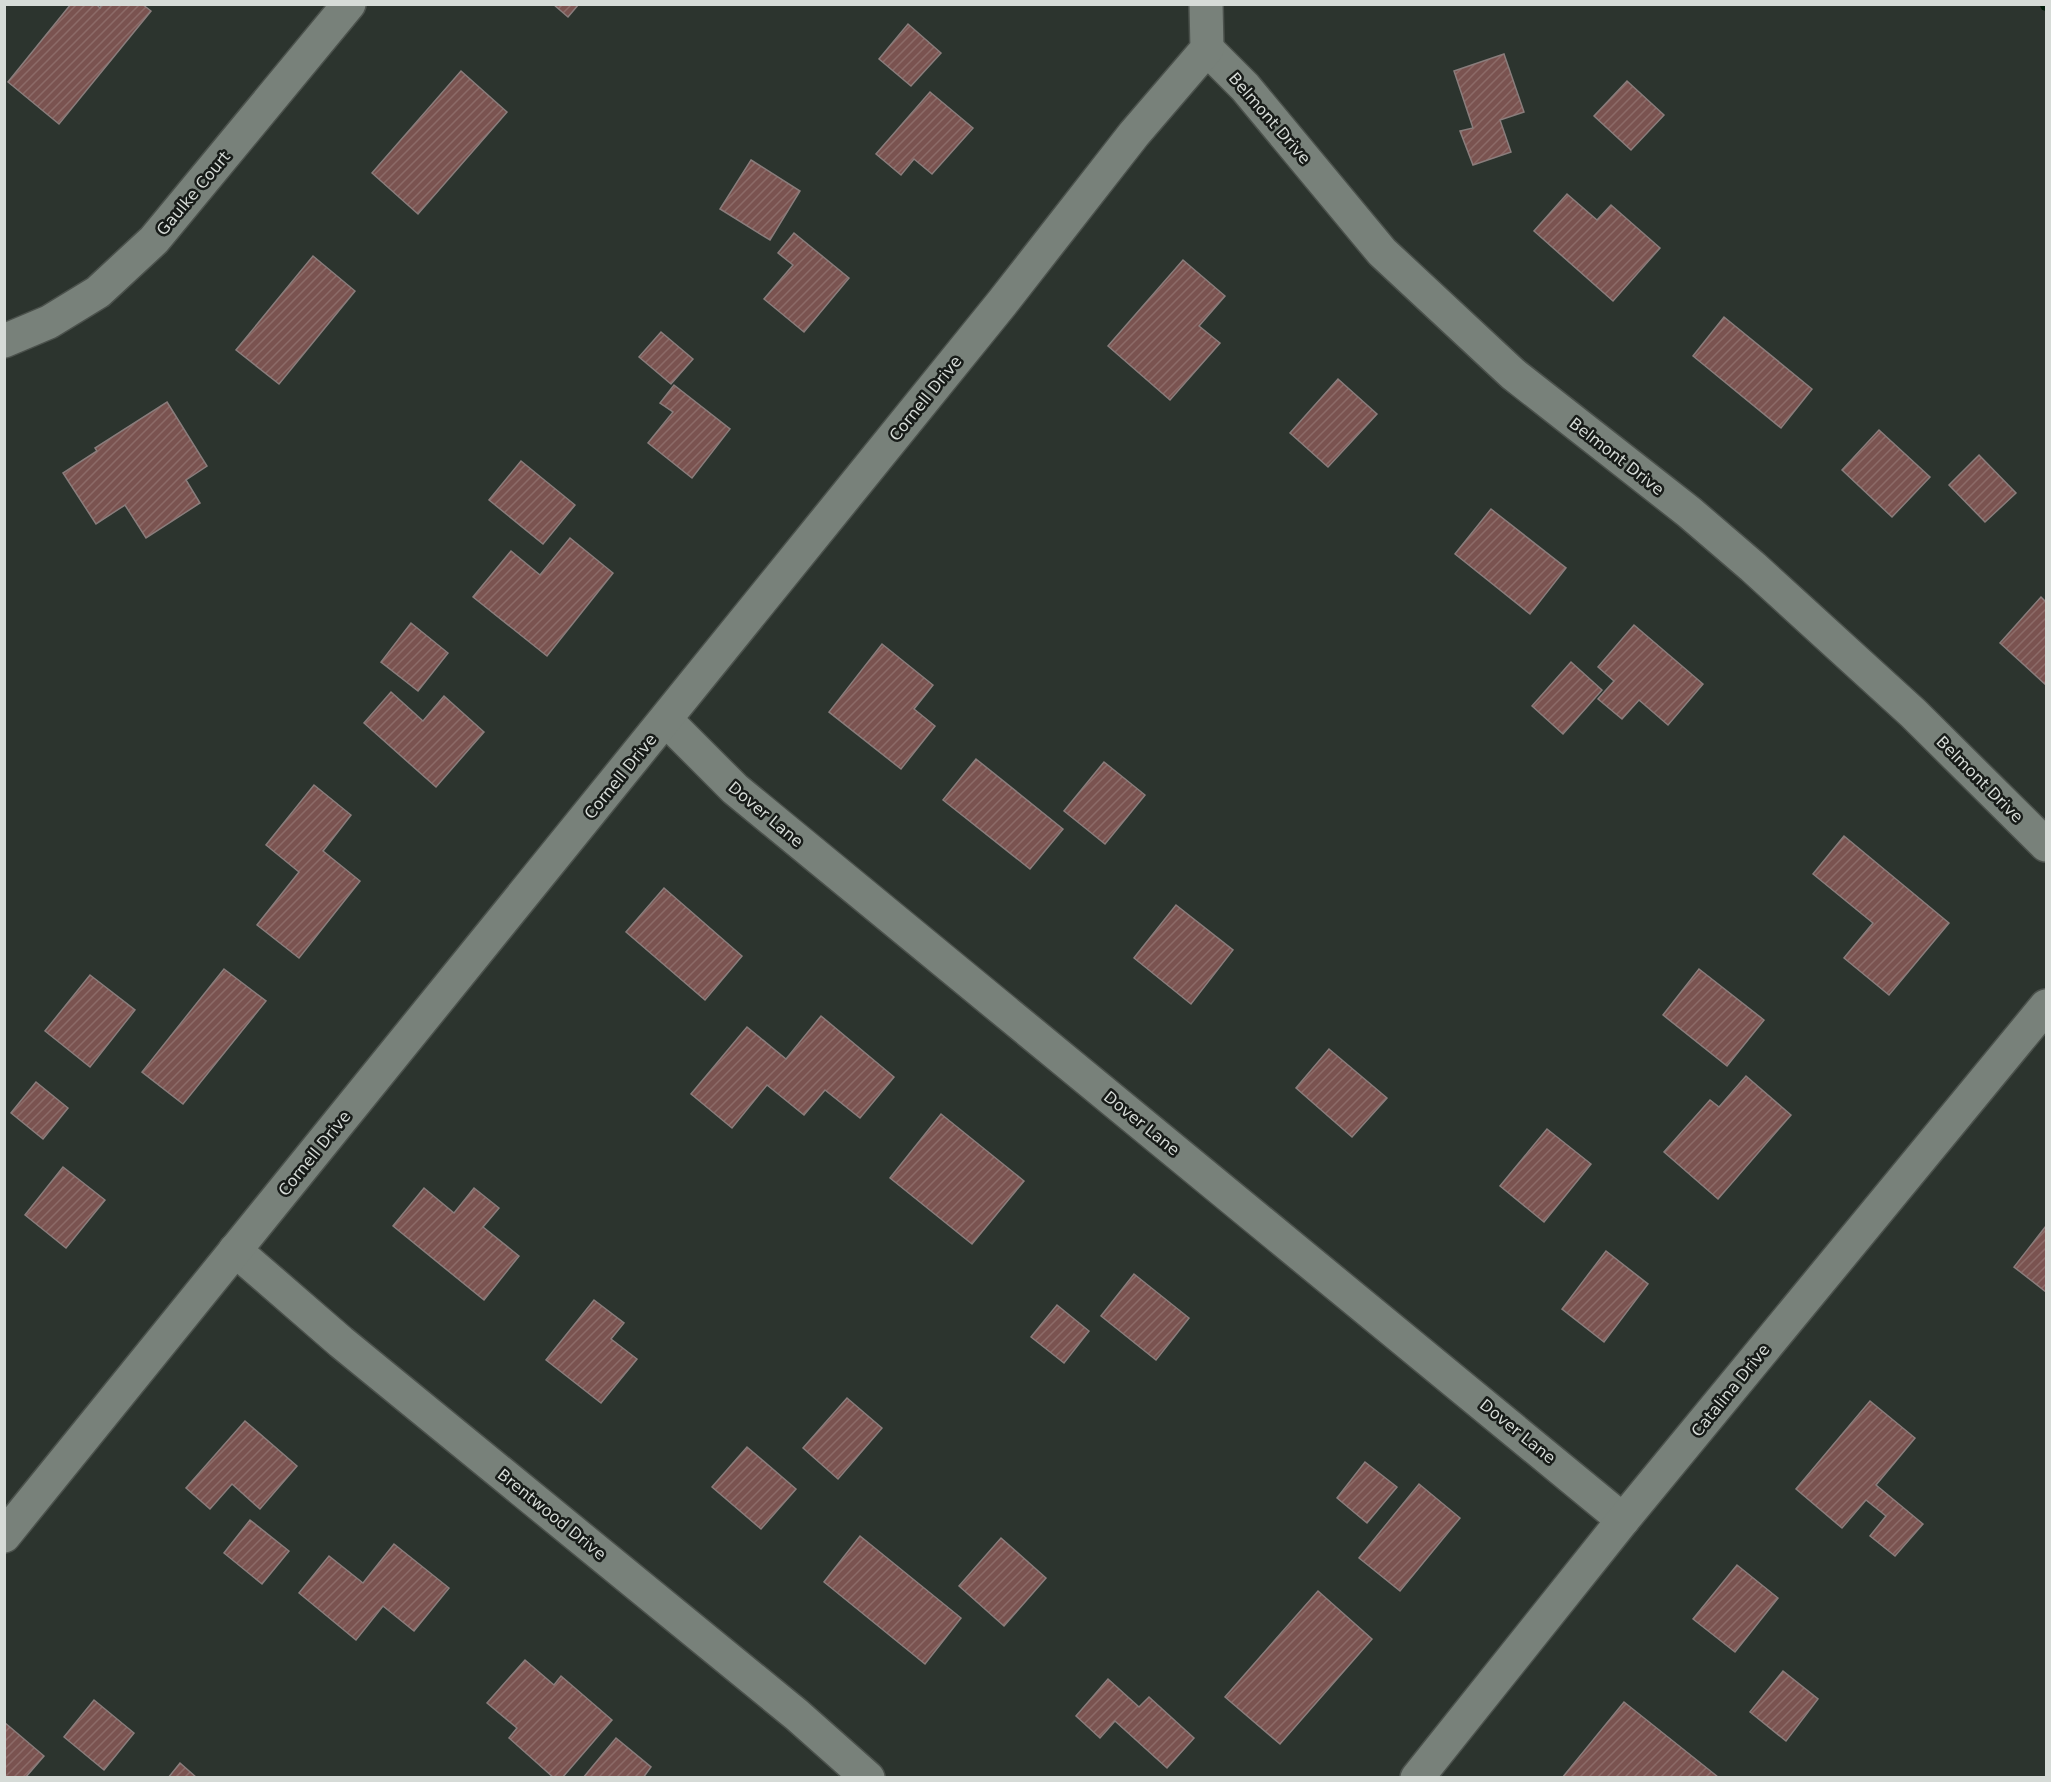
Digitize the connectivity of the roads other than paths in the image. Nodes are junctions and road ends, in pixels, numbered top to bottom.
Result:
1 (349, 4) edge
2 (1206, 4) edge
3 (1207, 49) junction
4 (4, 341) edge
5 (666, 720) junction
6 (2046, 845) edge
7 (2046, 1006) edge
8 (235, 1250) junction
9 (1623, 1520) junction
10 (4, 1536) edge
11 (868, 1778) edge
12 (1417, 1778) edge

1 - 4 street, Gaulke Court
2 - 3 street
3 - 5 street, Cornell Drive
3 - 6 street, Belmont Drive
5 - 8 street, Cornell Drive
5 - 9 street, Dover Lane
7 - 9 street, Catalina Drive
8 - 10 street, Cornell Drive
8 - 11 street, Brentwood Drive
9 - 12 street, Catalina Drive

